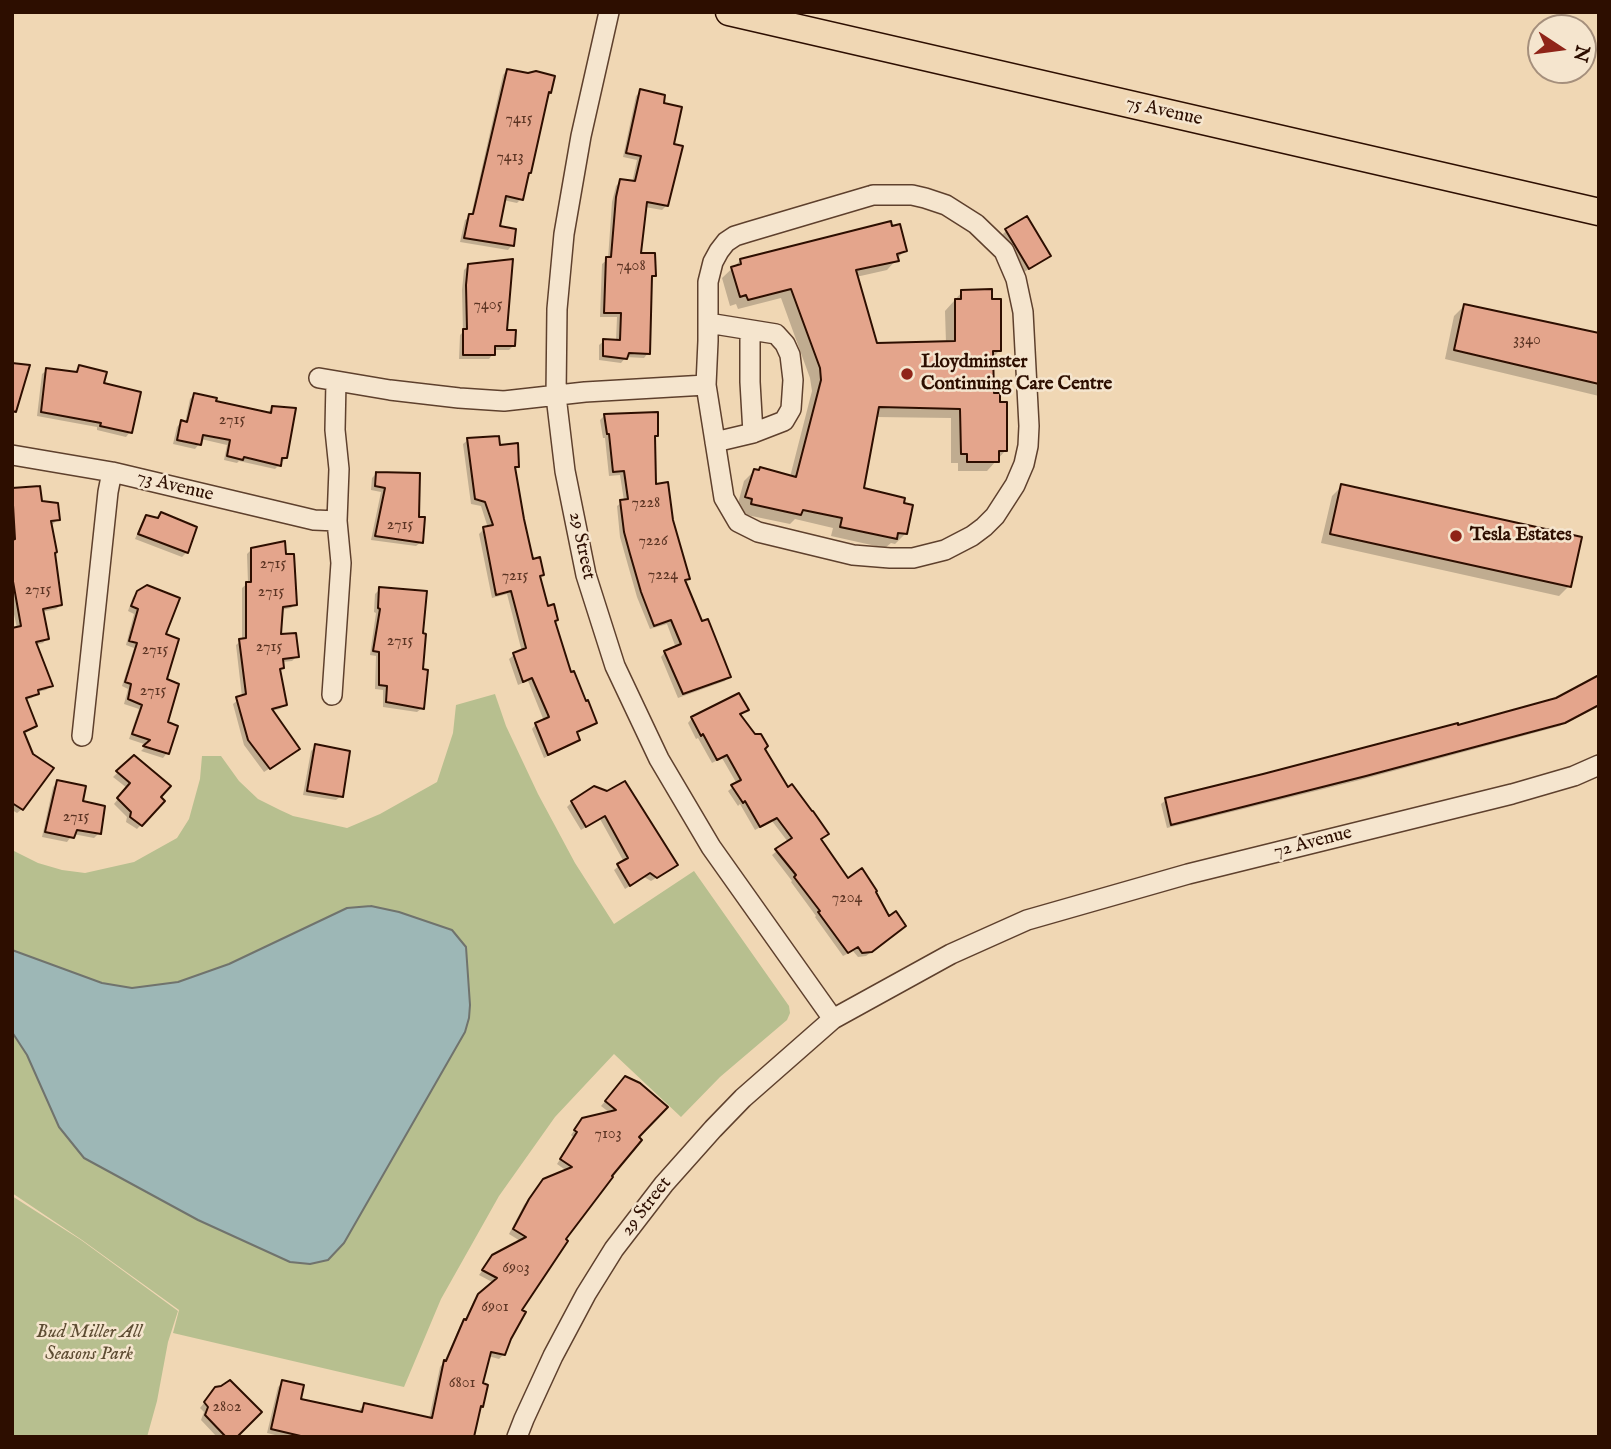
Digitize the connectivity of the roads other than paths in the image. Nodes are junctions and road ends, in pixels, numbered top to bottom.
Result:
1 (610, 12) edge
2 (729, 12) edge
3 (1599, 212) edge
4 (708, 323) junction
5 (750, 330) junction
6 (706, 385) junction
7 (556, 396) junction
8 (753, 433) junction
9 (715, 442) junction
10 (12, 455) edge
11 (112, 472) junction
12 (337, 521) junction
13 (332, 695) dead end
14 (82, 736) dead end
15 (1599, 765) edge
16 (1027, 920) joint
17 (833, 1019) junction
18 (517, 1437) edge

1 - 7 street, 29 Street
2 - 3 main road, 75 Avenue
4 - 5 street
4 - 6 street
4 - 9 street
5 - 8 street
5 - 8 street
6 - 7 street
6 - 9 street
7 - 12 street
7 - 17 street, 29 Street
8 - 9 street
10 - 11 street, 73 Avenue
11 - 12 street, 73 Avenue
11 - 14 street
12 - 13 street
15 - 16 street, 72 Avenue
16 - 17 street, 29 Street
17 - 18 street, 29 Street

